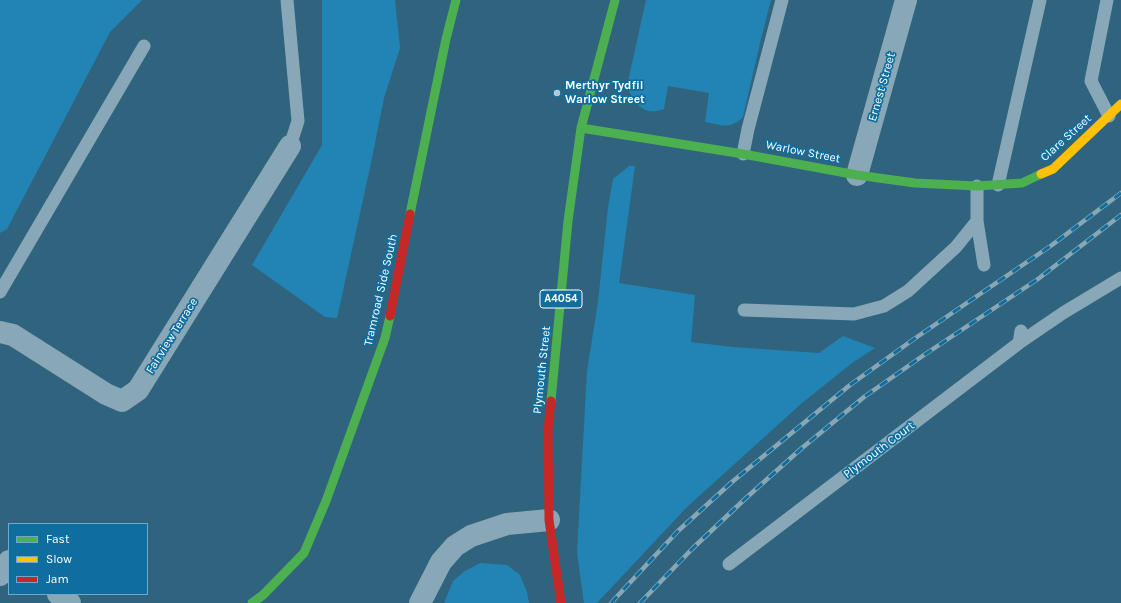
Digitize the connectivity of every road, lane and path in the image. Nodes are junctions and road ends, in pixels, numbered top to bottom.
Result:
1 (287, 0) edge
2 (456, 0) edge
3 (615, 0) edge
4 (782, 0) edge
5 (906, 0) edge
6 (1040, 0) edge
7 (1107, 0) edge
8 (144, 46) dead end
9 (1121, 104) edge
10 (1109, 116) junction
11 (581, 128) junction
12 (290, 146) joint
13 (743, 154) junction
14 (857, 175) junction
15 (1022, 183) joint
16 (998, 185) junction
17 (977, 186) junction
18 (976, 221) junction
19 (984, 265) dead end
20 (1121, 278) edge
21 (0, 292) edge
22 (744, 310) dead end
23 (0, 332) edge
24 (549, 520) junction
25 (8, 563) edge
26 (729, 564) dead end
27 (0, 575) edge
28 (59, 595) edge
29 (70, 603) edge
30 (252, 603) edge
31 (420, 603) edge
32 (561, 603) edge

1 - 12 lane
2 - 30 street, Tramroad Side South
3 - 11 street, Plymouth Street / A4054
4 - 13 lane
5 - 14 street, Ernest Street
6 - 16 lane
7 - 10 lane
8 - 21 lane
9 - 10 street, Clare Street
10 - 15 street, Clare Street
11 - 13 street, Warlow Street
11 - 24 street, Plymouth Street / A4054
12 - 23 street, Fairview Terrace
13 - 14 street, Warlow Street
14 - 17 street, Warlow Street
15 - 16 street, Warlow Street
16 - 17 street, Warlow Street
17 - 18 lane
18 - 19 lane
18 - 22 lane
20 - 26 lane, Plymouth Court
24 - 31 street
24 - 32 street, Plymouth Street / A4054
25 - 27 street
28 - 29 street

